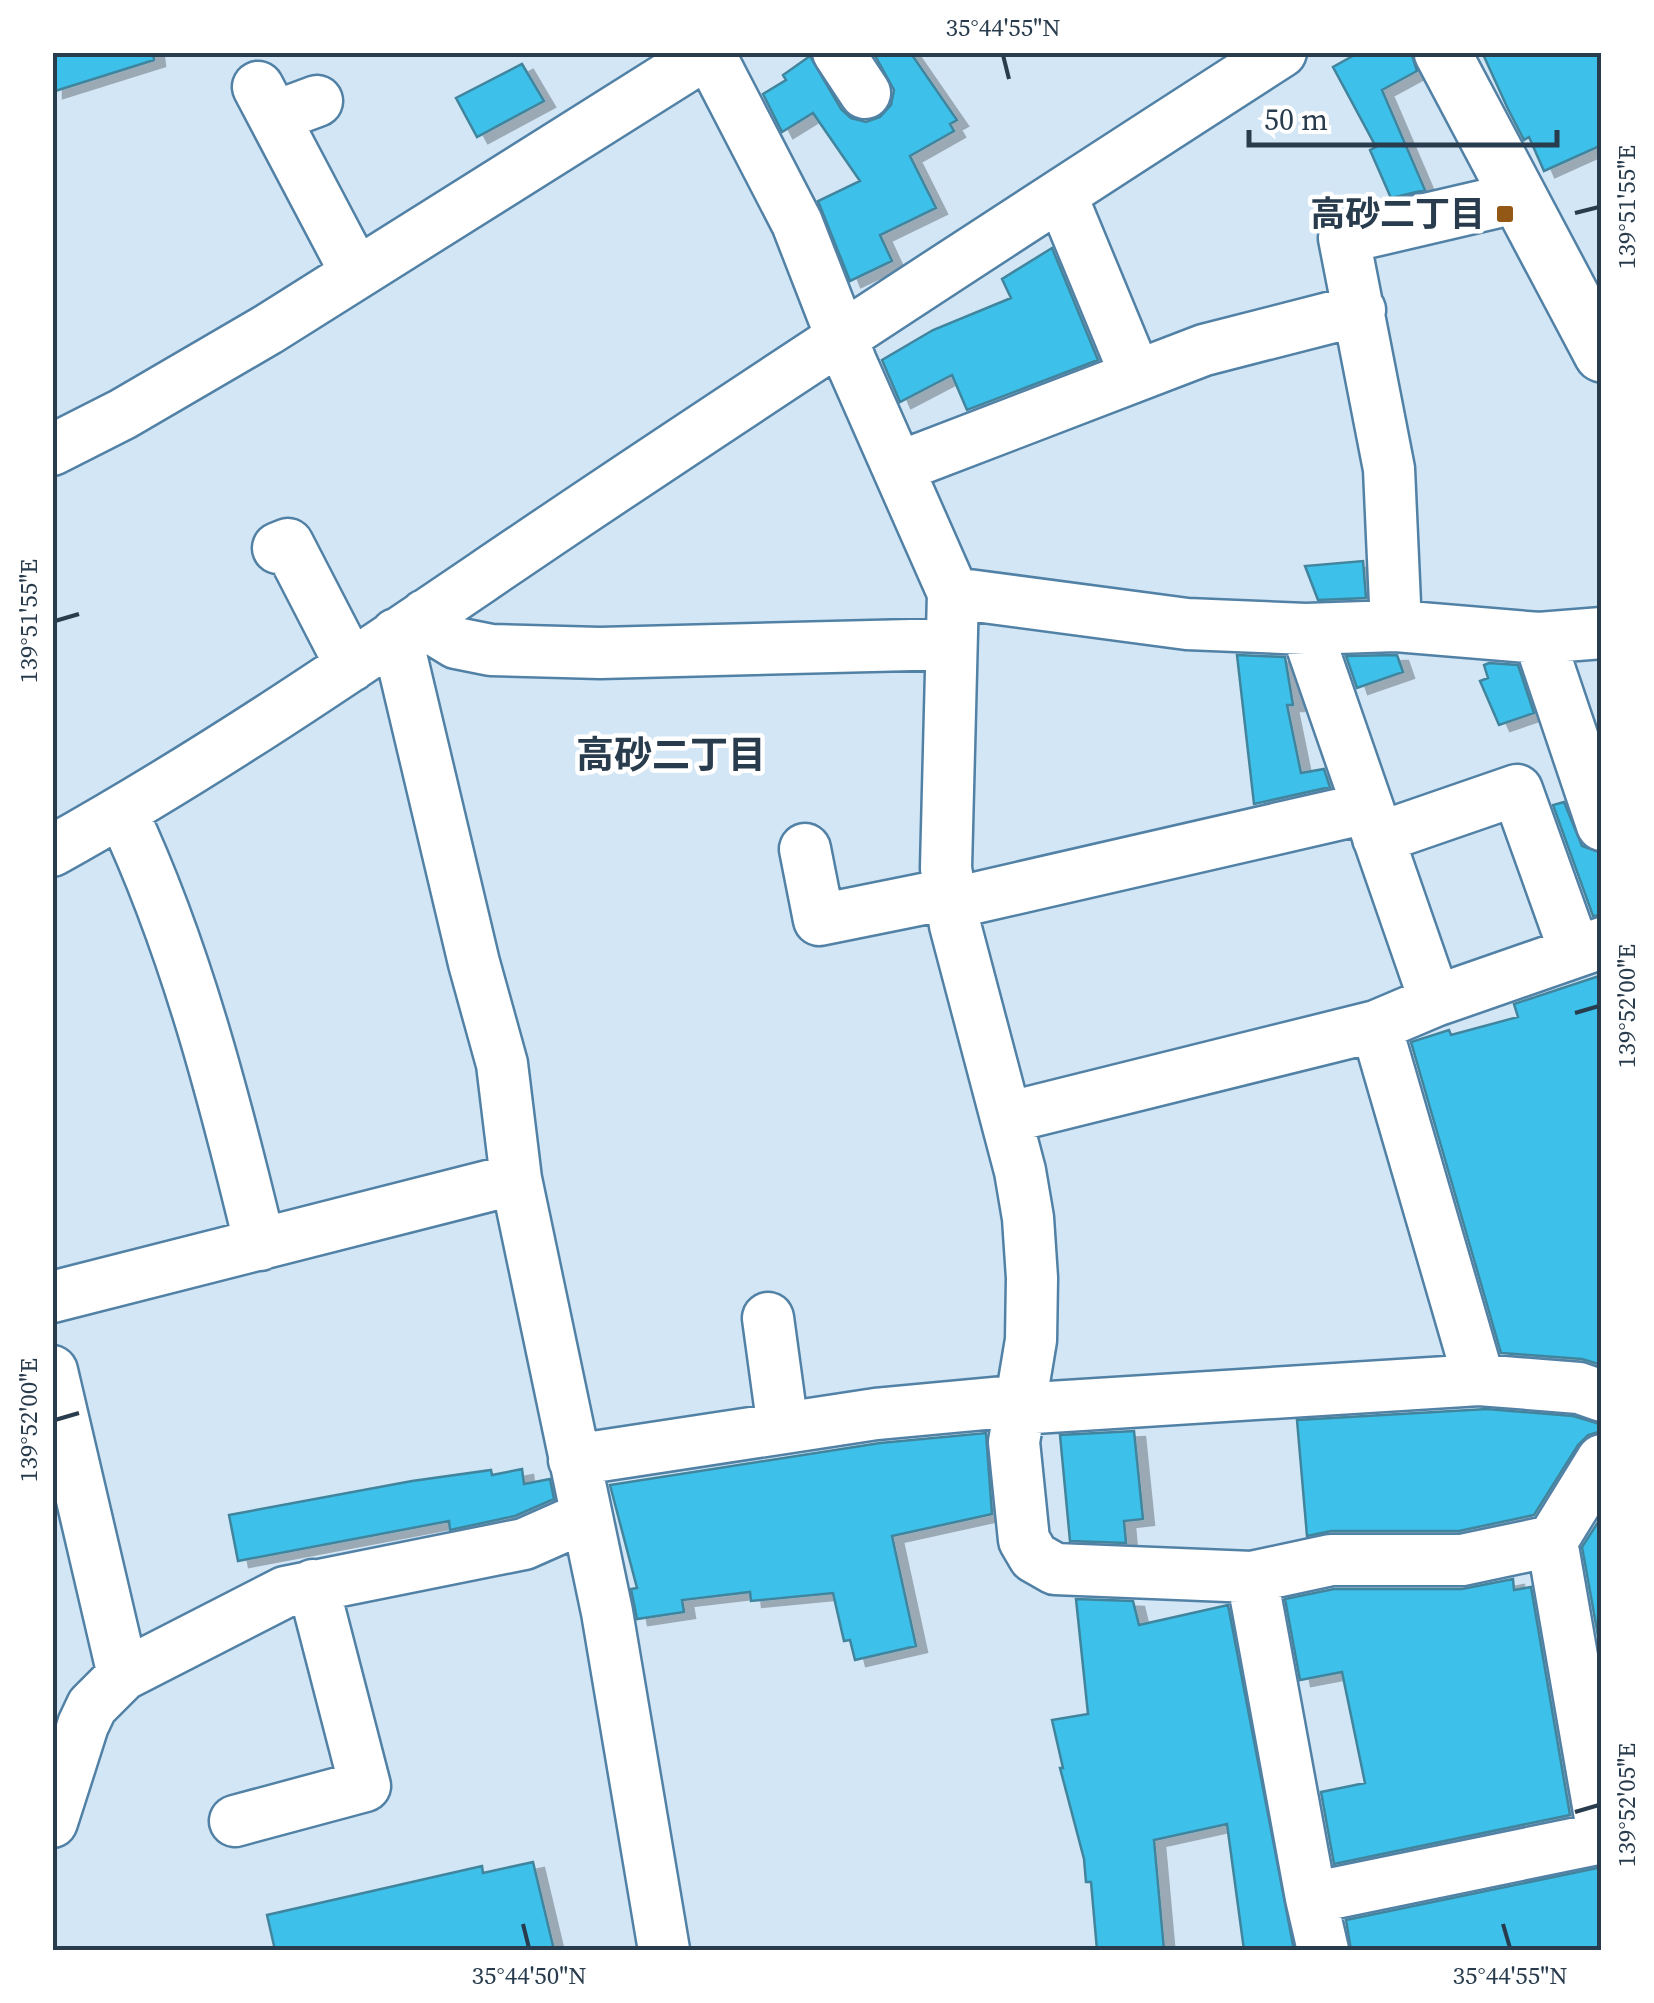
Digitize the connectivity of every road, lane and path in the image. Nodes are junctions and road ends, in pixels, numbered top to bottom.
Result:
1 (838, 52) edge
2 (1281, 52) edge
3 (1442, 52) edge
4 (700, 55) edge
5 (865, 93) dead end
6 (283, 102) dead end
7 (1056, 196) junction
8 (1520, 197) junction
9 (356, 273) junction
10 (1360, 310) junction
11 (842, 336) junction
12 (1602, 354) edge
13 (1136, 376) junction
14 (52, 450) edge
15 (899, 467) junction
16 (278, 548) dead end
17 (953, 593) junction
18 (410, 625) junction
19 (1396, 626) junction
20 (1306, 629) junction
21 (1602, 634) edge
22 (1539, 638) junction
23 (952, 644) junction
24 (351, 666) junction
25 (122, 812) junction
26 (1372, 824) junction
27 (1602, 825) edge
28 (805, 849) dead end
29 (52, 851) edge
30 (950, 898) junction
31 (1588, 948) edge
32 (1435, 1001) junction
33 (1376, 1026) junction
34 (1014, 1116) junction
35 (516, 1178) junction
36 (260, 1246) junction
37 (52, 1297) edge
38 (768, 1318) dead end
39 (52, 1370) edge
40 (1479, 1380) junction
41 (1602, 1396) edge
42 (1018, 1409) junction
43 (783, 1428) junction
44 (574, 1460) junction
45 (1602, 1460) edge
46 (586, 1517) junction
47 (70, 1529) edge
48 (1552, 1541) junction
49 (1252, 1577) junction
50 (313, 1585) junction
51 (123, 1675) junction
52 (235, 1821) dead end
53 (52, 1822) edge
54 (1602, 1830) edge
55 (1602, 1838) edge
56 (1310, 1898) junction
57 (664, 1950) edge
58 (1324, 1950) edge

1 - 5 street
2 - 7 street
3 - 8 main road
4 - 9 street
4 - 11 street
6 - 9 street
7 - 11 street
7 - 13 street
8 - 10 street
8 - 12 main road
9 - 14 street
10 - 13 street
10 - 19 street
11 - 15 street
11 - 18 street
13 - 15 street
15 - 17 street
16 - 24 street
17 - 20 street
17 - 23 street
18 - 23 street
18 - 24 street
18 - 35 street
19 - 20 street
19 - 22 street
20 - 26 street
21 - 22 street
22 - 27 street
23 - 30 street
24 - 25 street
25 - 29 street
25 - 36 street
26 - 30 street
26 - 31 street
26 - 32 street
28 - 30 street
30 - 34 street
31 - 32 street
32 - 33 street
33 - 34 street
33 - 40 street
34 - 42 street
35 - 36 street
35 - 44 street
36 - 37 street
38 - 43 street
39 - 47 street
40 - 41 street
40 - 42 street
42 - 43 street
42 - 49 street
43 - 44 street
44 - 46 street
45 - 48 street
46 - 50 street
46 - 57 street
47 - 51 street
48 - 49 street
48 - 54 street
49 - 56 street
50 - 51 street
50 - 52 street
51 - 53 street
55 - 56 street
56 - 58 street

